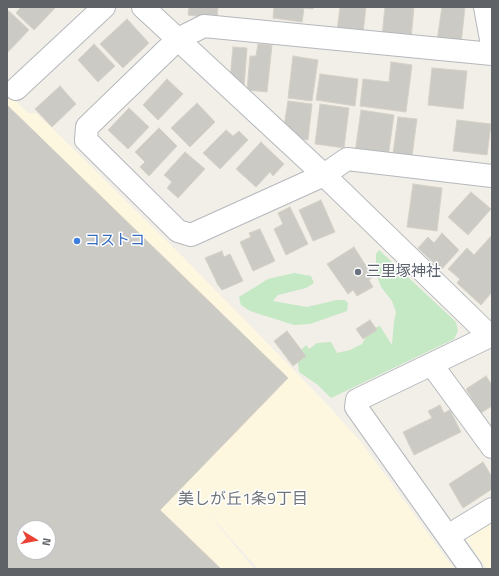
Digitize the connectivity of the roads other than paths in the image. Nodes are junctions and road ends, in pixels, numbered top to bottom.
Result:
1 (104, 7) edge
2 (143, 7) edge
3 (485, 7) edge
4 (178, 39) junction
5 (492, 45) edge
6 (492, 54) edge
7 (16, 89) dead end
8 (324, 175) junction
9 (492, 176) edge
10 (491, 336) edge
11 (432, 365) junction
12 (492, 447) edge
13 (492, 509) edge
14 (448, 536) junction
15 (471, 569) edge

1 - 7 street
2 - 4 street
3 - 5 street
4 - 6 street
4 - 8 street
4 - 8 street
8 - 9 street
8 - 10 street
10 - 11 street
11 - 12 street
11 - 14 street
13 - 14 street
14 - 15 street

